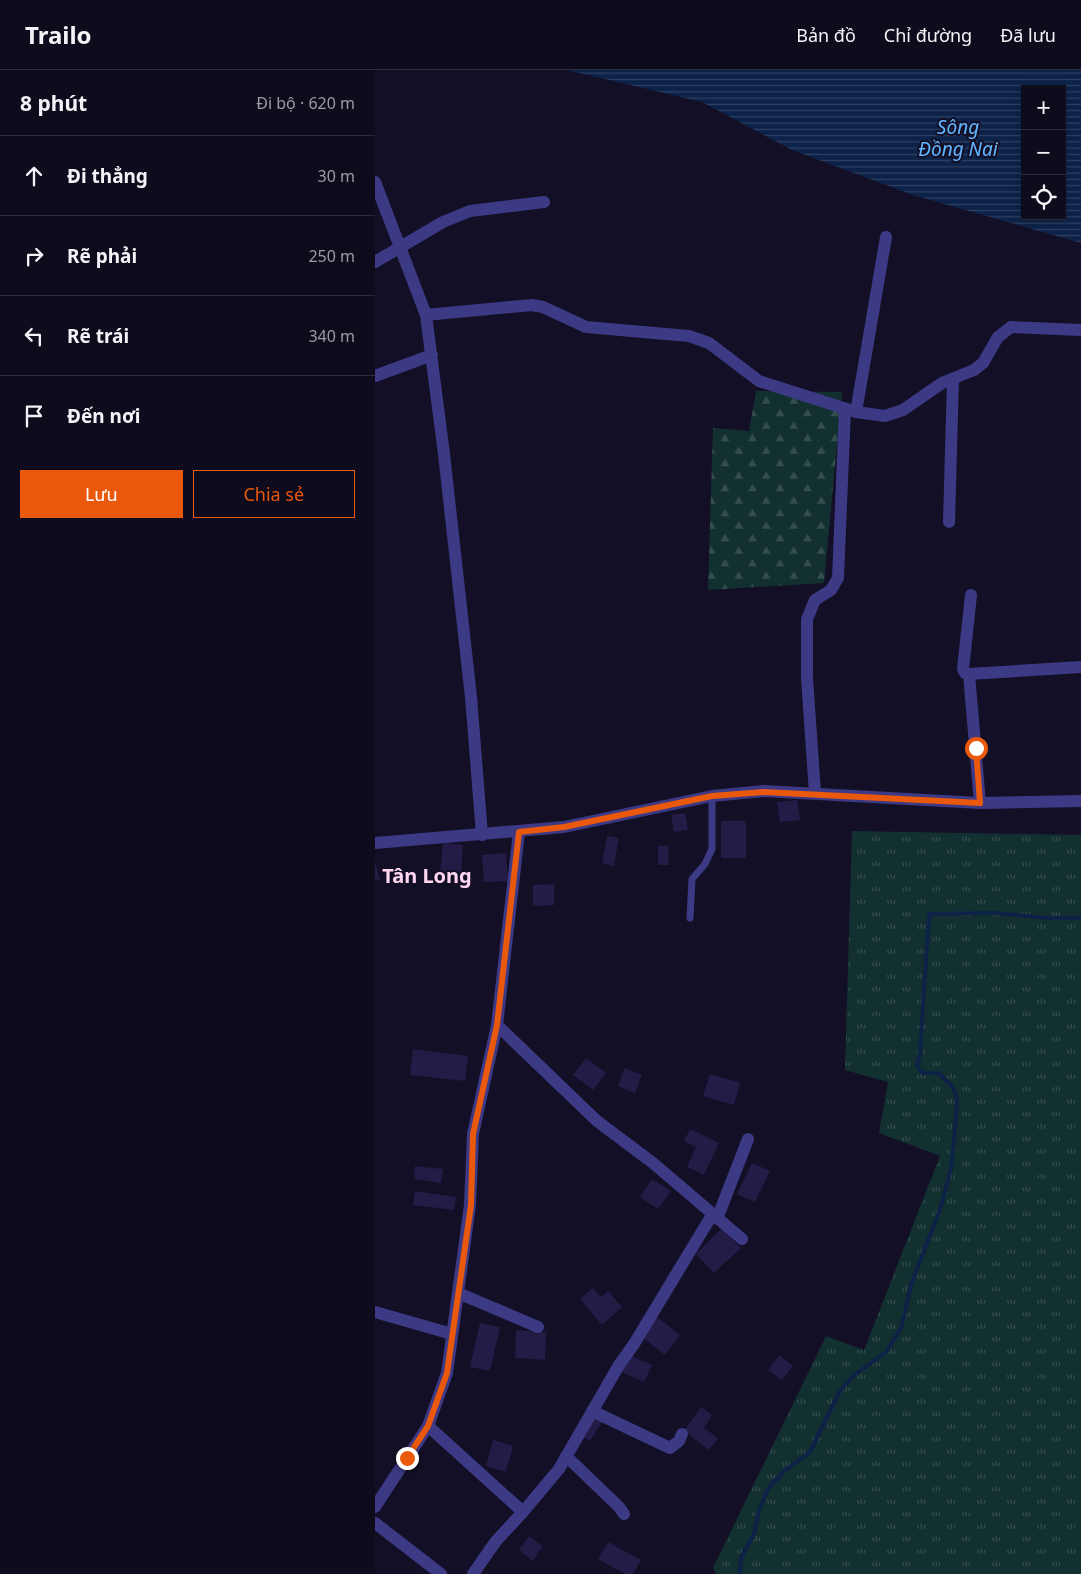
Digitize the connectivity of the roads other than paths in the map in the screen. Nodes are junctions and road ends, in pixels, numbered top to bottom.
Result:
1 (375, 182) edge
2 (544, 202) dead end
3 (886, 237) dead end
4 (399, 250) junction
5 (375, 262) edge
6 (426, 315) junction
7 (1081, 330) edge
8 (431, 355) junction
9 (375, 376) edge
10 (953, 379) junction
11 (851, 411) junction
12 (949, 522) dead end
13 (971, 595) dead end
14 (1081, 667) edge
15 (969, 674) junction
16 (815, 793) junction
17 (712, 796) junction
18 (1081, 801) edge
19 (980, 803) junction
20 (519, 832) junction
21 (483, 836) junction
22 (375, 844) edge
23 (690, 918) dead end
24 (497, 1025) junction
25 (748, 1139) dead end
26 (715, 1217) junction
27 (742, 1239) dead end
28 (458, 1293) junction
29 (375, 1312) edge
30 (538, 1327) dead end
31 (452, 1334) junction
32 (591, 1411) junction
33 (428, 1426) junction
34 (682, 1434) dead end
35 (566, 1456) junction
36 (375, 1506) edge
37 (523, 1512) junction
38 (624, 1514) dead end
39 (375, 1523) edge
40 (441, 1574) edge
41 (473, 1574) edge

1 - 4 street
2 - 4 street
3 - 11 street
4 - 5 street
4 - 6 street
6 - 8 street
6 - 11 street
7 - 10 street
8 - 9 street
8 - 21 street
10 - 11 street
10 - 12 street
11 - 16 street
13 - 15 street
14 - 15 street
15 - 19 street
16 - 17 street
16 - 19 street
17 - 20 street
17 - 23 lane
18 - 19 street
20 - 21 street
20 - 24 street
21 - 22 street
24 - 26 street
24 - 28 street
25 - 26 street
26 - 27 street
26 - 32 street
28 - 30 street
28 - 31 street
29 - 31 street
31 - 33 street
32 - 34 street
32 - 35 street
33 - 36 street
33 - 37 street
35 - 37 street
35 - 38 street
37 - 41 street
39 - 40 street

